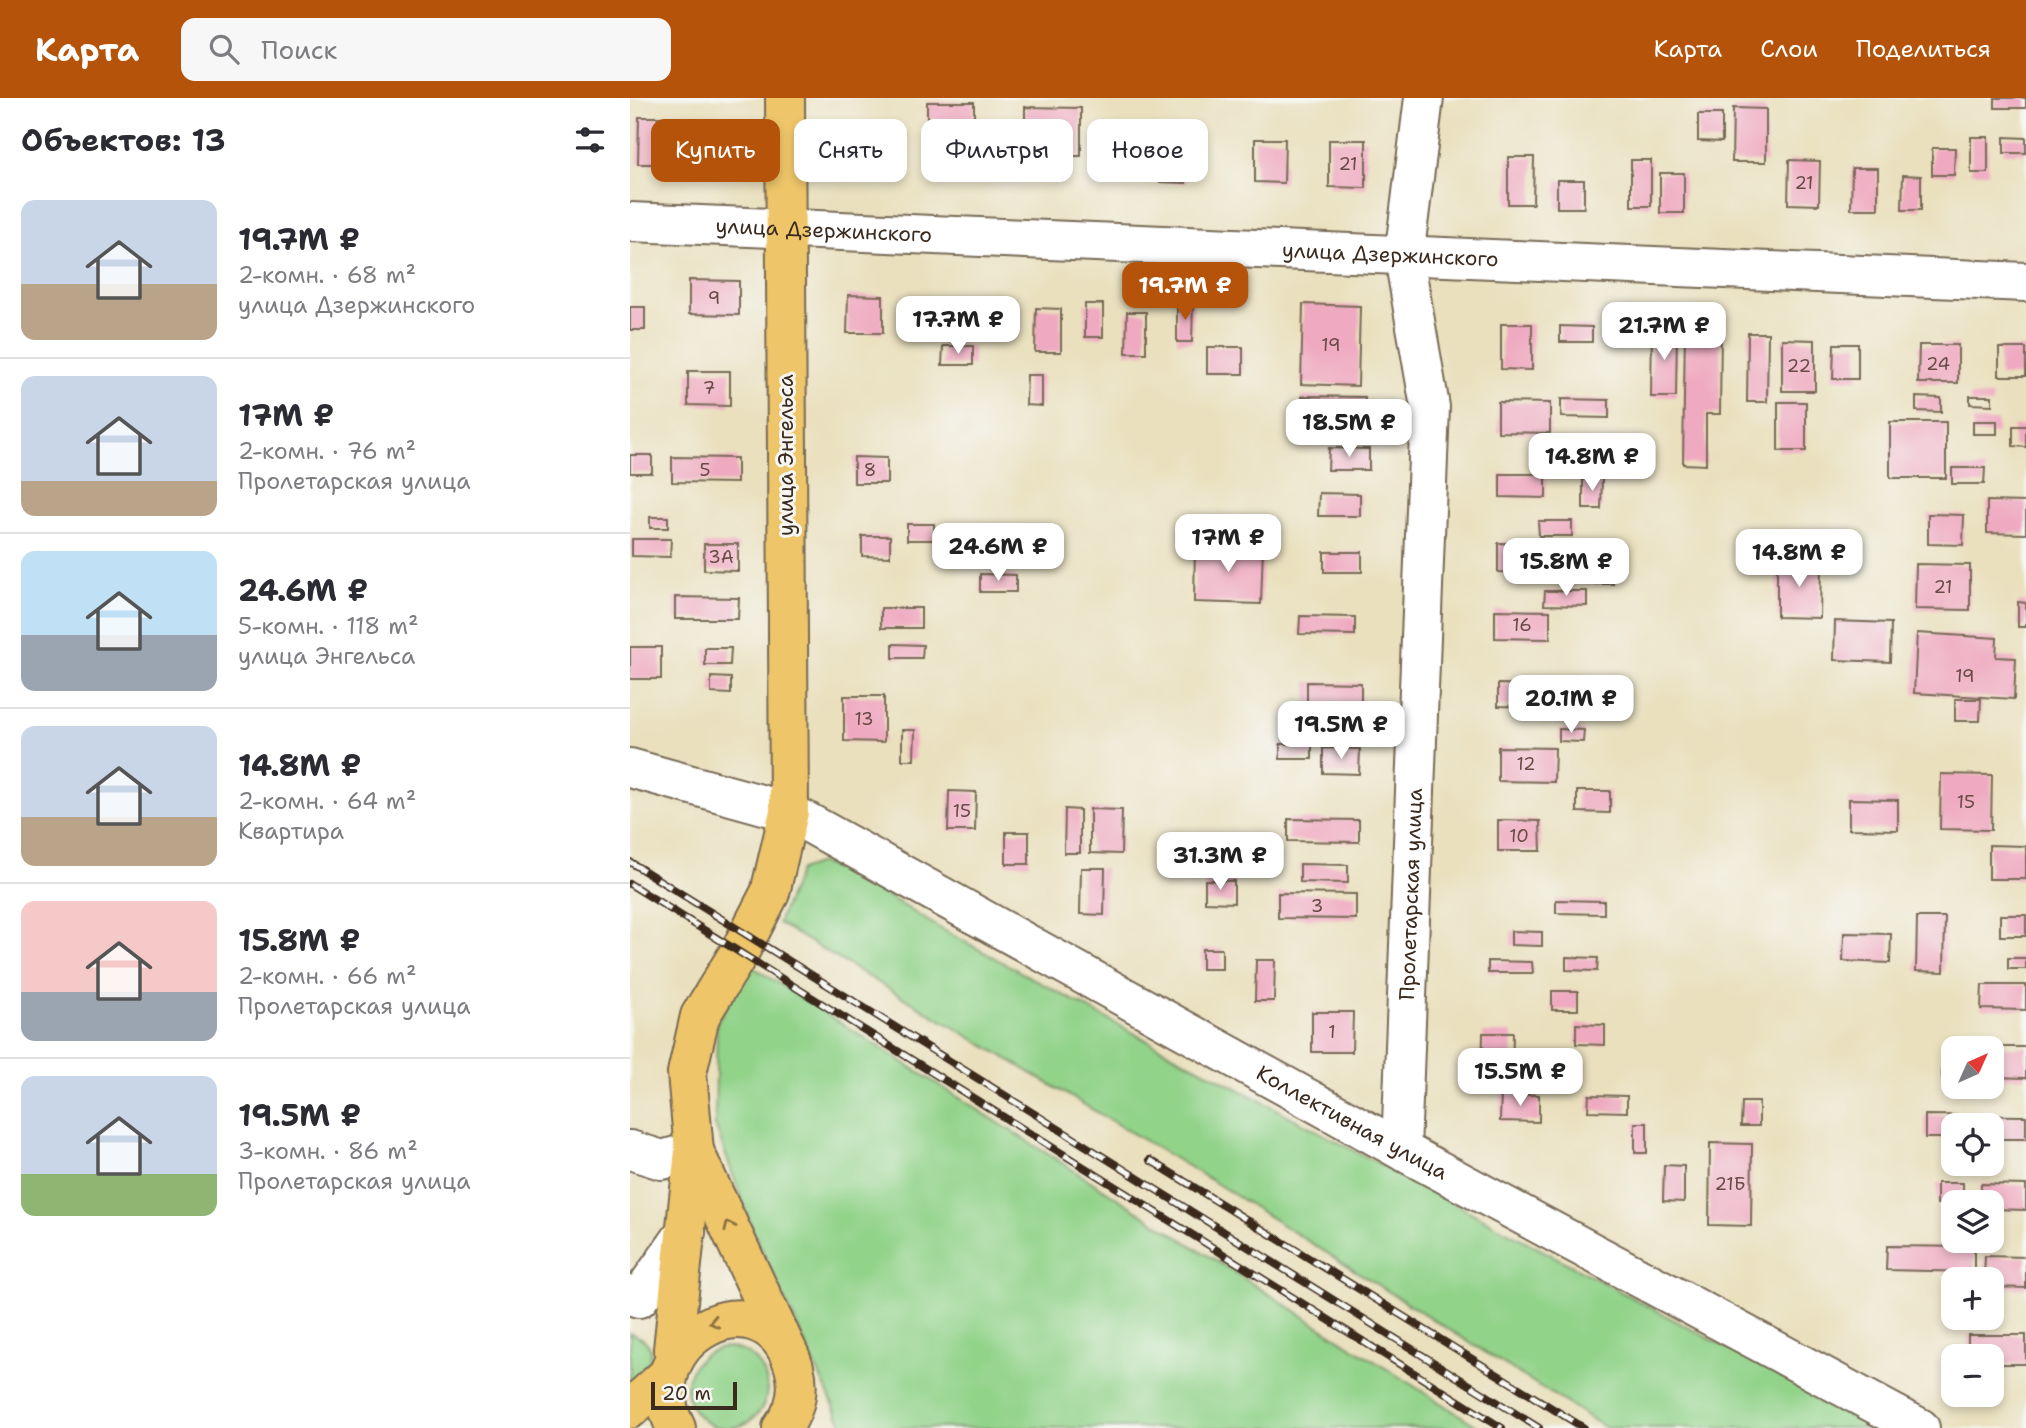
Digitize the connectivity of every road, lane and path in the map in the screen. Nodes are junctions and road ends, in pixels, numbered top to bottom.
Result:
1 (785, 98) edge
2 (1424, 98) edge
3 (630, 222) edge
4 (785, 228) junction
5 (1405, 257) junction
6 (2026, 282) edge
7 (630, 768) edge
8 (789, 812) junction
9 (630, 1150) edge
10 (1401, 1150) junction
11 (694, 1151) junction
12 (686, 1232) junction
13 (630, 1295) edge
14 (667, 1364) junction
15 (792, 1364) junction
16 (630, 1409) edge
17 (677, 1428) edge
18 (782, 1428) edge
19 (816, 1428) edge
20 (1920, 1428) edge

1 - 4 main road, улица Энгельса
2 - 5 street, Пролетарская улица
3 - 4 street, улица Дзержинского
4 - 5 street, улица Дзержинского
4 - 8 main road, улица Энгельса
5 - 6 street, улица Дзержинского
5 - 10 street, Пролетарская улица
7 - 8 street, Коллективная улица
8 - 10 street, Коллективная улица
8 - 11 main road, улица Энгельса
9 - 11 street
10 - 20 street, Коллективная улица
11 - 12 main road
15 -> 11 main road
12 - 13 street
12 - 14 main road
15 -> 14 main road
14 - 16 main road
14 - 17 main road
15 - 18 main road
15 - 19 main road

